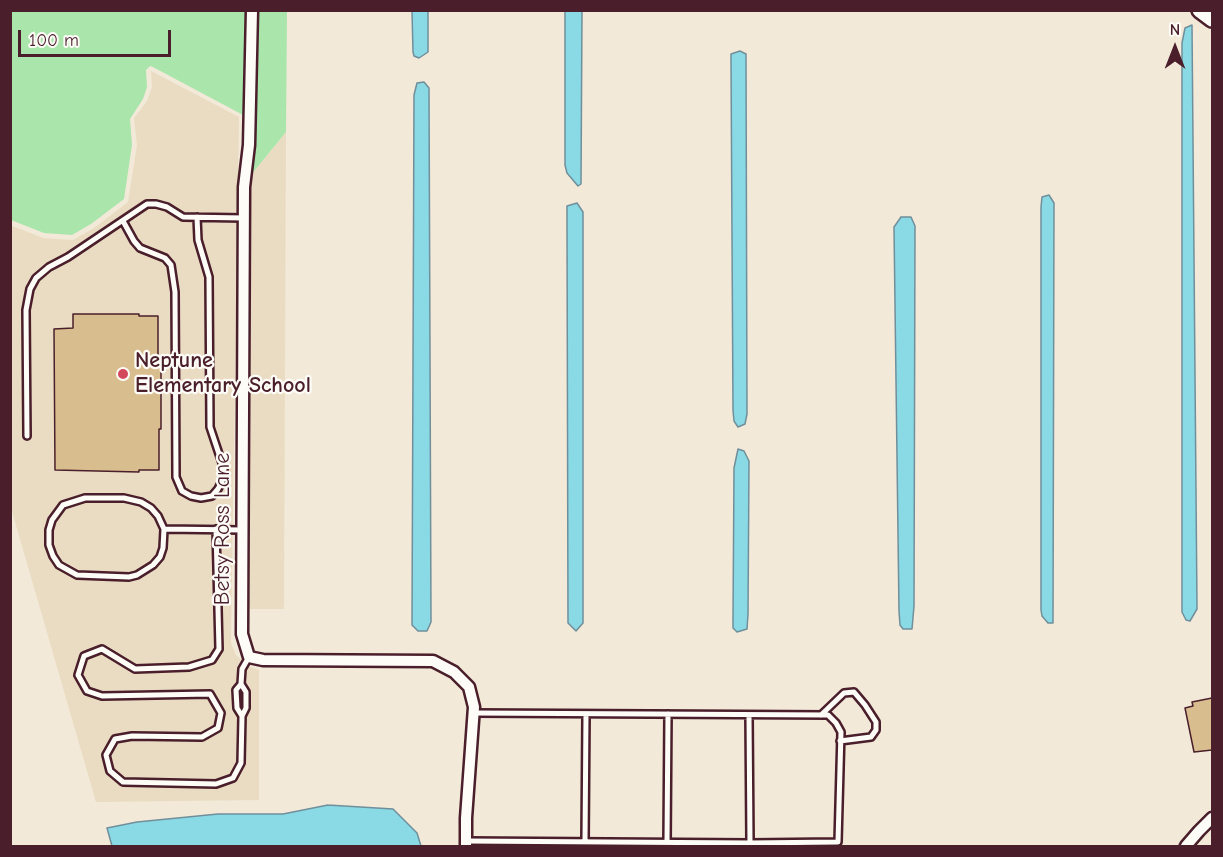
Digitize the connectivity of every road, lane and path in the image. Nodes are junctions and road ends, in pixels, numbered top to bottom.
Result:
1 (252, 10) edge
2 (1200, 10) edge
3 (1212, 20) edge
4 (197, 217) junction
5 (244, 218) junction
6 (123, 221) junction
7 (27, 436) dead end
8 (164, 529) junction
9 (216, 529) junction
10 (242, 530) junction
11 (249, 657) junction
12 (474, 713) junction
13 (586, 714) junction
14 (668, 714) junction
15 (749, 715) junction
16 (821, 715) junction
17 (840, 741) junction
18 (1212, 818) edge
19 (585, 842) junction
20 (667, 843) junction
21 (466, 844) edge
22 (838, 844) edge
23 (750, 845) edge
24 (1186, 846) edge

1 - 5 street, Betsy Ross Lane
2 - 3 main road
4 - 5 lane
4 - 6 lane
4 - 6 lane
5 - 10 street, Betsy Ross Lane
6 - 7 lane
8 - 8 lane
8 - 9 lane
9 - 10 lane
9 - 11 lane
10 - 11 street, Betsy Ross Lane
11 - 12 street
12 - 13 lane
12 - 21 street
13 - 14 lane
13 - 19 lane
14 - 15 lane
14 - 20 lane
15 - 16 lane
15 - 23 lane
16 - 17 lane
16 - 17 lane
17 - 22 lane
18 - 24 street
19 - 20 lane
19 - 21 lane
20 - 23 lane
22 - 23 lane

